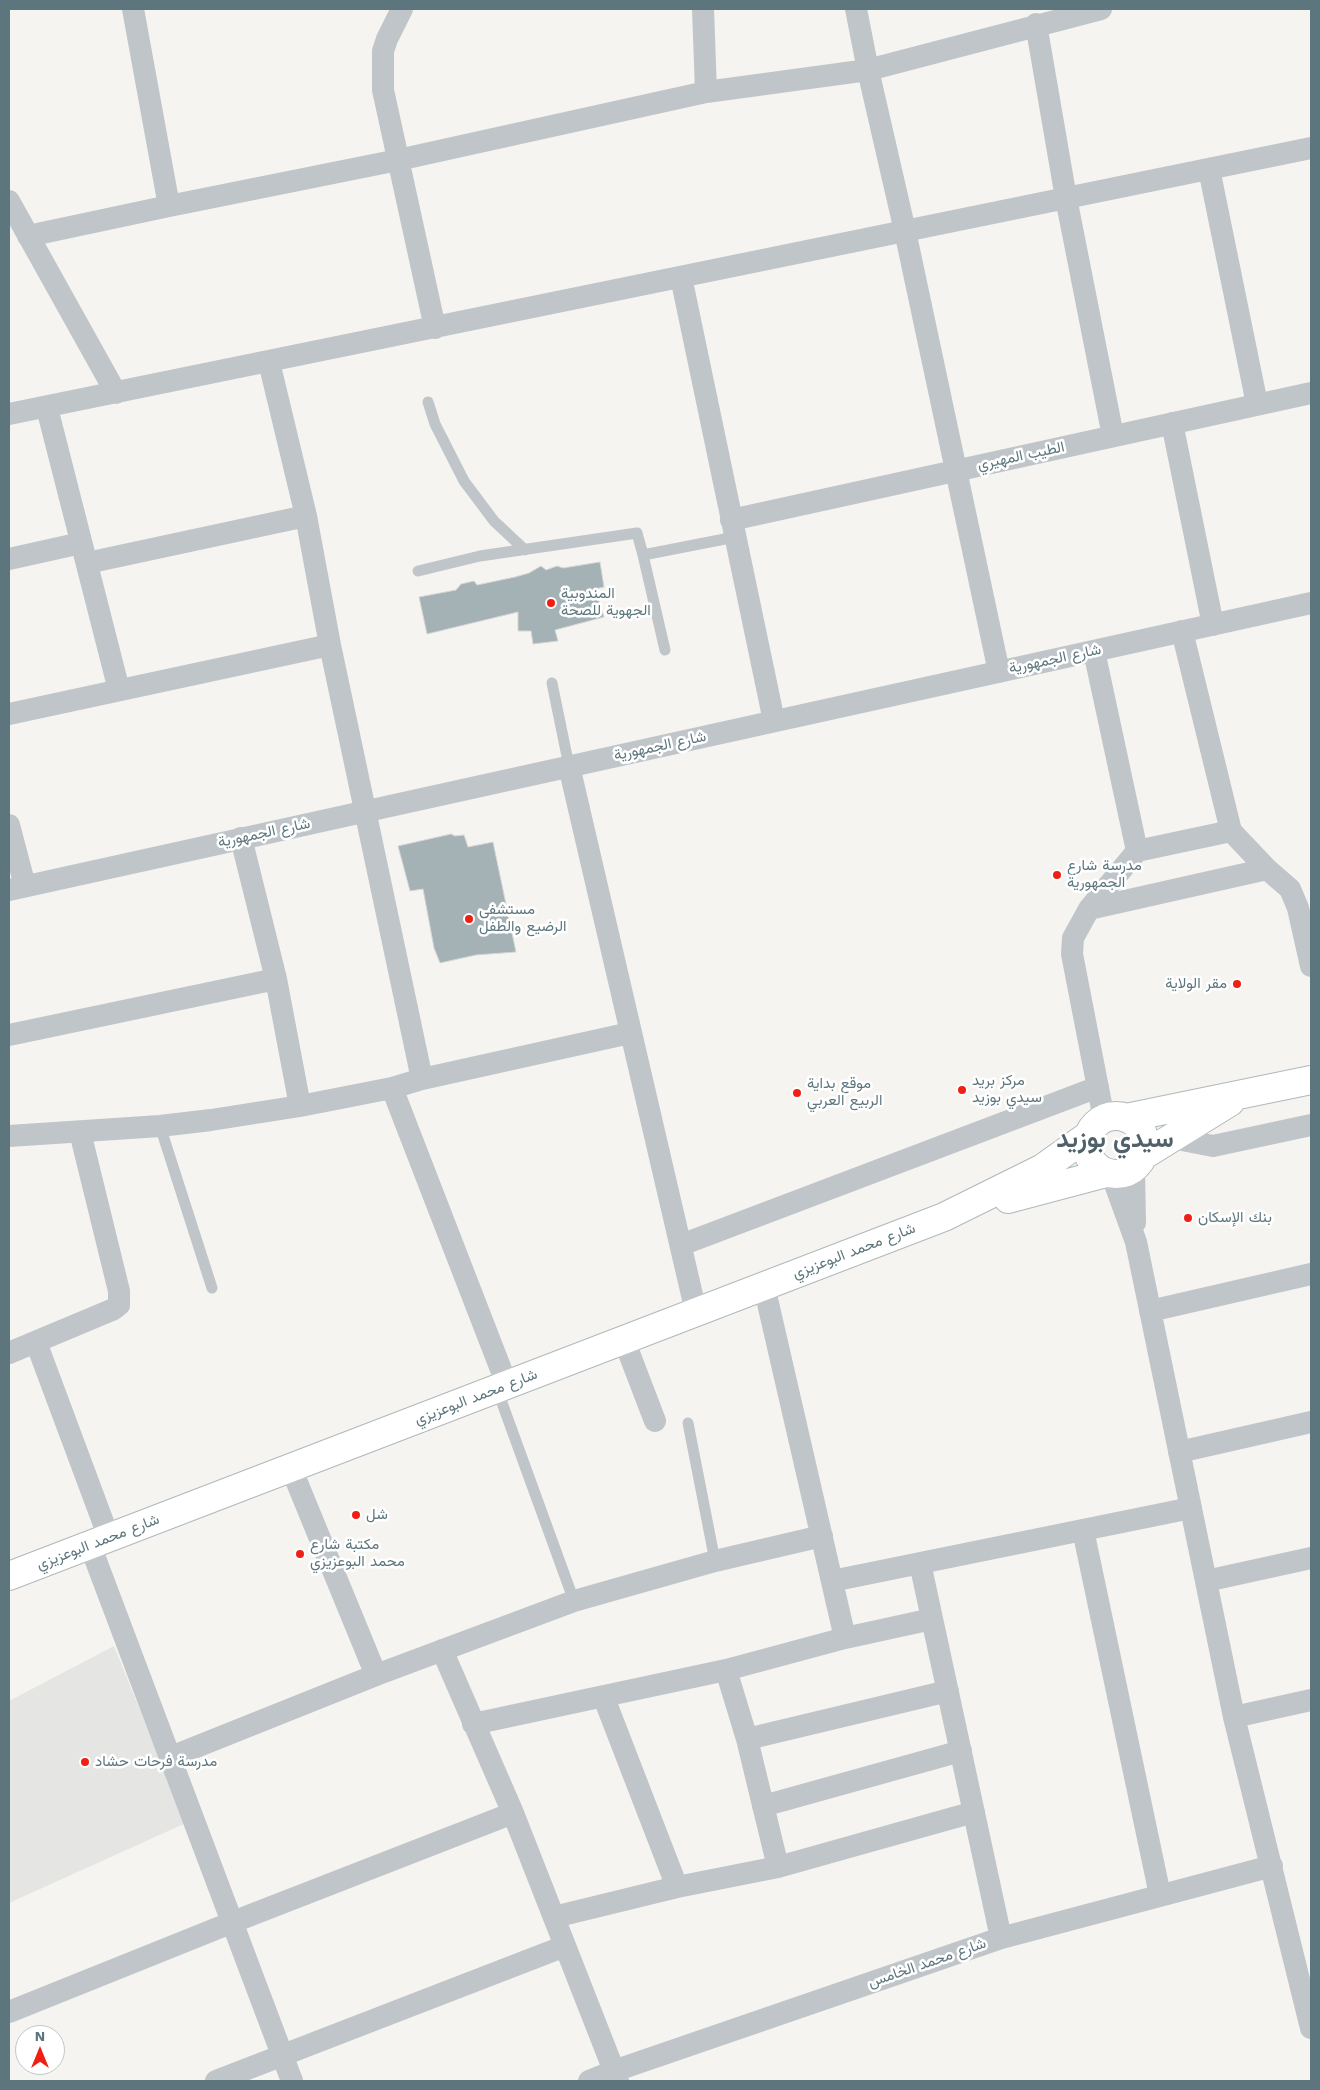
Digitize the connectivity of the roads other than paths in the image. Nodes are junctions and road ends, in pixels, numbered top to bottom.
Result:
1 (133, 9) edge
2 (402, 9) edge
3 (703, 9) edge
4 (856, 9) edge
5 (1101, 9) edge
6 (1036, 24) junction
7 (868, 70) junction
8 (706, 92) junction
9 (1311, 148) edge
10 (398, 160) junction
11 (1209, 169) junction
12 (1066, 198) junction
13 (9, 202) edge
14 (169, 206) junction
15 (905, 231) junction
16 (28, 236) junction
17 (681, 277) junction
18 (435, 328) junction
19 (269, 362) junction
20 (1311, 392) edge
21 (116, 394) junction
22 (428, 402) dead end
23 (1257, 404) junction
24 (47, 408) junction
25 (9, 414) edge
26 (1172, 423) junction
27 (1113, 436) junction
28 (956, 470) junction
29 (306, 516) junction
30 (733, 528) junction
31 (525, 550) junction
32 (84, 553) junction
33 (643, 555) junction
34 (9, 559) edge
35 (418, 572) dead end
36 (1311, 603) edge
37 (1213, 625) junction
38 (1182, 631) junction
39 (330, 645) junction
40 (665, 650) dead end
41 (1094, 651) junction
42 (999, 672) junction
43 (552, 683) dead end
44 (119, 690) junction
45 (9, 714) edge
46 (774, 721) junction
47 (569, 766) junction
48 (365, 811) junction
49 (9, 826) edge
50 (1231, 831) junction
51 (242, 838) junction
52 (1137, 850) junction
53 (1267, 869) junction
54 (17, 888) edge
55 (1089, 909) junction
56 (1311, 966) edge
57 (276, 979) junction
58 (630, 1033) junction
59 (9, 1035) edge
60 (422, 1079) junction
61 (1311, 1080) edge
62 (1098, 1087) junction
63 (392, 1088) junction
64 (1244, 1093) junction
65 (300, 1106) junction
66 (1106, 1124) junction
67 (1311, 1125) edge
68 (160, 1126) junction
69 (80, 1132) junction
70 (9, 1136) edge
71 (1172, 1138) junction
72 (1124, 1167) junction
73 (944, 1217) junction
74 (681, 1245) junction
75 (1311, 1274) edge
76 (764, 1286) junction
77 (212, 1288) dead end
78 (1150, 1311) junction
79 (696, 1312) junction
80 (624, 1340) junction
81 (36, 1342) junction
82 (9, 1353) edge
83 (502, 1387) junction
84 (655, 1421) dead end
85 (1311, 1422) edge
86 (688, 1424) dead end
87 (1179, 1452) junction
88 (291, 1468) junction
89 (1191, 1508) junction
90 (1083, 1530) junction
91 (822, 1536) junction
92 (100, 1542) junction
93 (1311, 1558) edge
94 (716, 1561) junction
95 (920, 1563) junction
96 (9, 1576) edge
97 (832, 1581) junction
98 (1206, 1581) junction
99 (574, 1601) junction
100 (932, 1619) junction
101 (845, 1638) junction
102 (442, 1650) junction
103 (726, 1670) junction
104 (376, 1675) junction
105 (948, 1691) junction
106 (604, 1698) junction
107 (1311, 1700) edge
108 (1234, 1717) junction
109 (473, 1724) junction
110 (747, 1739) junction
111 (960, 1751) junction
112 (171, 1757) junction
113 (763, 1806) junction
114 (974, 1812) junction
115 (513, 1813) junction
116 (1272, 1866) junction
117 (778, 1867) junction
118 (677, 1887) junction
119 (1160, 1895) junction
120 (554, 1917) junction
121 (233, 1922) junction
122 (1001, 1938) junction
123 (565, 1946) junction
124 (9, 2012) edge
125 (1311, 2028) edge
126 (282, 2054) junction
127 (616, 2076) edge
128 (216, 2081) edge
129 (292, 2081) edge
130 (589, 2081) edge

1 - 14 street
2 - 10 street
3 - 8 street
4 - 7 street
5 - 6 street
6 - 7 street
6 - 12 street
7 - 8 street
7 - 15 street
8 - 10 street
9 - 11 street
10 - 14 street
10 - 18 street
11 - 12 street
11 - 23 street
12 - 15 street
12 - 27 street
13 - 16 street
14 - 16 street
15 - 17 street
15 - 28 street
16 - 21 street
17 - 18 street
17 - 30 street
18 - 19 street
19 - 21 street
19 - 29 street
20 - 23 street, الطيب المهيري
21 - 24 street
22 - 31 lane
23 - 26 street, الطيب المهيري
24 - 25 street
24 - 32 street
26 - 27 street, الطيب المهيري
26 - 37 street
27 - 28 street, الطيب المهيري
28 - 30 street, الطيب المهيري
28 - 42 street
29 - 32 street
29 - 39 street
30 - 33 lane
30 - 46 street
31 - 33 lane
31 - 35 lane
32 - 34 street
32 - 44 street
33 - 40 lane
36 - 37 street, شارع الجمهورية
37 - 38 street, شارع الجمهورية
38 - 41 street, شارع الجمهورية
38 - 50 street
39 - 44 street
39 - 48 street
41 - 42 street, شارع الجمهورية
41 - 52 street
42 - 46 street, شارع الجمهورية
43 - 47 lane
44 - 45 street
46 - 47 street, شارع الجمهورية
47 - 48 street, شارع الجمهورية
47 - 58 street
48 - 51 street, شارع الجمهورية
48 - 60 street
49 - 54 street
50 - 52 street
50 - 53 street
51 - 54 street, شارع الجمهورية
51 - 57 street
52 - 55 street
53 - 55 street
53 - 56 street
55 - 62 street
57 - 59 street
57 - 65 street
58 - 60 street
58 - 74 street
60 - 63 street
61 - 64 main road
62 - 66 street
62 - 74 street
63 - 65 street
63 - 83 street
64 - 66 main road
64 - 71 main road, شارع محمد البوعزيزي
65 - 68 street
66 - 72 main road
66 - 72 main road
66 - 73 main road, شارع محمد البوعزيزي
67 - 71 street
68 - 69 street
68 - 77 lane
69 - 70 street
69 - 81 street
71 - 72 main road, شارع محمد البوعزيزي
72 - 73 main road, شارع محمد البوعزيزي
72 - 78 street
73 - 76 main road, شارع محمد البوعزيزي
74 - 79 street
75 - 78 street
76 - 79 main road, شارع محمد البوعزيزي
76 - 91 street
78 - 87 street
79 - 80 main road, شارع محمد البوعزيزي
80 - 83 main road, شارع محمد البوعزيزي
80 - 84 street
81 - 82 street
81 - 92 street
83 - 88 main road, شارع محمد البوعزيزي
83 - 99 lane
85 - 87 street
86 - 94 lane
87 - 89 street
88 - 92 main road, شارع محمد البوعزيزي
88 - 104 street
89 - 90 street
89 - 98 street
90 - 95 street
90 - 119 street
91 - 94 street
91 - 97 street
92 - 96 main road, شارع محمد البوعزيزي
92 - 112 street
93 - 98 street
94 - 99 street
95 - 97 street
95 - 100 street
97 - 101 street
98 - 108 street
99 - 102 street
100 - 101 street
100 - 105 street
101 - 103 street
102 - 104 street
102 - 109 street
103 - 106 street
103 - 110 street
104 - 112 street
105 - 110 street
105 - 111 street
106 - 109 street
106 - 118 street
107 - 108 street
108 - 116 street
109 - 115 street
110 - 113 street
111 - 113 street
111 - 114 street
112 - 121 street
113 - 117 street
114 - 117 street
114 - 122 street
115 - 120 street
115 - 121 street
116 - 119 street, شارع محمد الخامس
116 - 125 street
117 - 118 street
118 - 120 street
119 - 122 street, شارع محمد الخامس
120 - 123 street
121 - 124 street
121 - 126 street
122 - 127 street, شارع محمد الخامس
123 - 126 street
123 - 127 street
126 - 128 street
126 - 129 street
127 - 130 street, شارع محمد الخامس

